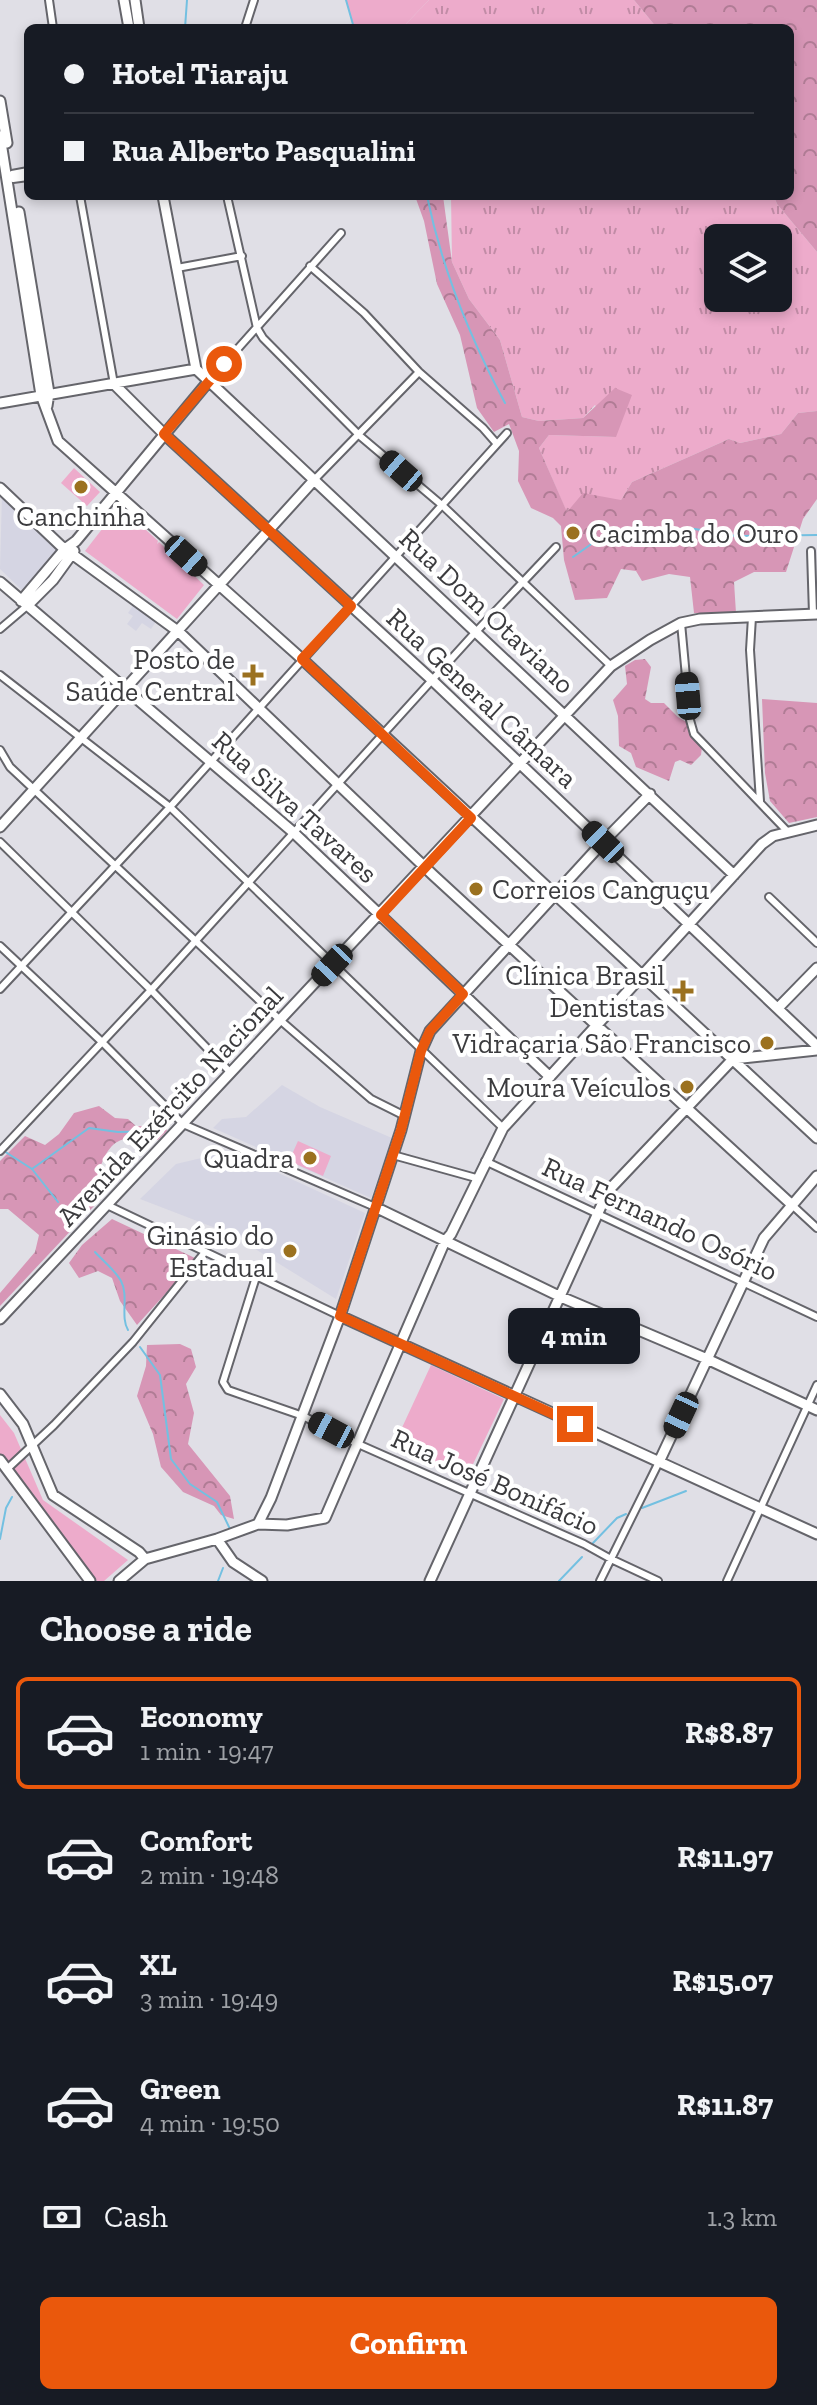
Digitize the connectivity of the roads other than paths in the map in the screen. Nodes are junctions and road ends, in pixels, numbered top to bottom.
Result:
1 (49, 0) edge
2 (124, 0) edge
3 (135, 0) edge
4 (254, 0) edge
5 (52, 24) edge
6 (128, 24) edge
7 (138, 24) edge
8 (246, 24) edge
9 (0, 101) edge
10 (0, 136) edge
11 (6, 177) edge
12 (81, 200) edge
13 (164, 200) edge
14 (228, 200) edge
15 (341, 233) dead end
16 (242, 256) junction
17 (310, 266) junction
18 (177, 268) junction
19 (257, 328) junction
20 (196, 369) junction
21 (419, 372) junction
22 (208, 382) junction
23 (114, 384) junction
24 (45, 394) junction
25 (0, 403) edge
26 (507, 433) dead end
27 (164, 434) junction
28 (360, 436) junction
29 (497, 444) junction
30 (315, 479) junction
31 (0, 488) edge
32 (116, 492) junction
33 (443, 506) junction
34 (268, 531) junction
35 (556, 547) dead end
36 (69, 551) junction
37 (811, 551) dead end
38 (396, 555) junction
39 (0, 582) edge
40 (521, 583) junction
41 (218, 586) junction
42 (24, 603) junction
43 (351, 606) junction
44 (815, 614) edge
45 (752, 617) junction
46 (681, 623) junction
47 (0, 629) edge
48 (476, 631) junction
49 (179, 632) junction
50 (302, 659) junction
51 (611, 666) junction
52 (0, 675) edge
53 (432, 680) junction
54 (126, 692) junction
55 (258, 708) junction
56 (566, 715) junction
57 (383, 735) junction
58 (83, 738) junction
59 (0, 750) edge
60 (211, 761) junction
61 (521, 763) junction
62 (338, 785) junction
63 (35, 790) junction
64 (650, 794) junction
65 (760, 801) junction
66 (170, 807) junction
67 (471, 818) junction
68 (817, 825) edge
69 (0, 827) edge
70 (787, 831) junction
71 (293, 832) junction
72 (0, 842) edge
73 (603, 842) junction
74 (116, 864) junction
75 (425, 867) junction
76 (734, 875) junction
77 (248, 881) junction
78 (555, 895) junction
79 (769, 897) dead end
80 (73, 913) junction
81 (381, 915) junction
82 (689, 924) junction
83 (195, 940) junction
84 (817, 943) edge
85 (509, 944) junction
86 (0, 946) edge
87 (332, 965) junction
88 (23, 967) junction
89 (817, 968) edge
90 (642, 975) junction
91 (0, 989) edge
92 (151, 990) junction
93 (463, 994) junction
94 (779, 1007) junction
95 (280, 1020) junction
96 (596, 1026) junction
97 (102, 1042) junction
98 (817, 1048) edge
99 (421, 1051) junction
100 (733, 1059) junction
101 (230, 1072) junction
102 (550, 1077) junction
103 (686, 1108) junction
104 (405, 1116) junction
105 (183, 1124) junction
106 (503, 1128) junction
107 (817, 1138) edge
108 (0, 1151) edge
109 (393, 1155) junction
110 (485, 1161) junction
111 (817, 1176) edge
112 (476, 1178) junction
113 (791, 1204) junction
114 (107, 1205) junction
115 (375, 1207) junction
116 (597, 1214) junction
117 (817, 1228) edge
118 (449, 1239) junction
119 (205, 1252) junction
120 (256, 1277) junction
121 (742, 1281) junction
122 (561, 1297) junction
123 (340, 1316) junction
124 (817, 1317) edge
125 (0, 1319) edge
126 (402, 1348) junction
127 (707, 1359) junction
128 (817, 1385) edge
129 (0, 1394) edge
130 (515, 1396) junction
131 (812, 1408) edge
132 (303, 1416) junction
133 (33, 1443) junction
134 (358, 1444) junction
135 (0, 1460) edge
136 (659, 1462) junction
137 (7, 1469) junction
138 (469, 1494) junction
139 (760, 1508) junction
140 (258, 1524) junction
141 (817, 1534) edge
142 (217, 1539) junction
143 (145, 1559) junction
144 (611, 1559) junction
145 (90, 1581) edge
146 (119, 1581) edge
147 (261, 1581) edge
148 (430, 1581) edge
149 (600, 1581) edge
150 (658, 1581) edge
151 (727, 1581) edge

1 - 5 street
2 - 6 street
3 - 7 street
4 - 8 street
9 - 11 street
10 - 11 street
11 - 24 street
12 - 23 street
13 - 18 street
14 - 16 street
15 - 17 street
16 - 18 street
16 - 19 street
17 - 19 street
17 - 21 street
18 - 20 street
19 - 22 street
19 - 28 street
20 - 22 street, Rua Dom Otaviano
20 - 23 street
21 - 28 street
21 - 29 street
22 - 27 street
22 - 30 street, Rua Dom Otaviano
23 - 24 street
23 - 27 street, Rua General Câmara
24 - 25 street
24 - 32 street
26 - 29 street
27 - 32 street
27 - 34 street, Rua General Câmara
28 - 30 street
28 - 33 street
29 - 33 street
30 - 34 street
30 - 38 street, Rua Dom Otaviano
31 - 36 street
32 - 36 street
32 - 41 street
33 - 38 street
33 - 40 street
34 - 41 street
34 - 43 street, Rua General Câmara
35 - 40 street
36 - 42 street
36 - 49 street
37 - 44 street
38 - 43 street
38 - 48 street, Rua Dom Otaviano
39 - 42 street, Rua Silva Tavares
40 - 48 street
40 - 51 street
41 - 49 street
41 - 50 street
42 - 47 street
42 - 54 street, Rua Silva Tavares
43 - 50 street
43 - 53 street, Rua General Câmara
44 - 45 street
45 - 46 street
45 - 65 street
46 - 51 street, Avenida Exército Nacional
46 - 65 street
48 - 53 street
48 - 56 street, Rua Dom Otaviano
49 - 54 street
49 - 55 street
50 - 55 street
50 - 57 street
51 - 56 street, Avenida Exército Nacional
52 - 58 street
53 - 57 street
53 - 61 street, Rua General Câmara
54 - 58 street
54 - 60 street, Rua Silva Tavares
55 - 60 street
55 - 62 street
56 - 61 street, Avenida Exército Nacional
56 - 64 street, Rua Dom Otaviano
57 - 62 street
57 - 67 street
58 - 63 street
58 - 66 street
59 - 63 street
60 - 66 street
60 - 71 street, Rua Silva Tavares
61 - 67 street, Avenida Exército Nacional
61 - 73 street, Rua General Câmara
62 - 71 street
62 - 75 street
63 - 69 street
63 - 74 street
64 - 73 street
64 - 76 street, Rua Dom Otaviano
65 - 70 street
66 - 74 street
66 - 77 street
67 - 75 street, Avenida Exército Nacional
67 - 78 street
68 - 70 street
70 - 76 street
71 - 77 street
71 - 81 street, Rua Silva Tavares
72 - 80 street
73 - 78 street
73 - 82 street, Rua General Câmara
74 - 80 street
74 - 83 street
75 - 81 street, Avenida Exército Nacional
75 - 85 street
76 - 82 street
77 - 83 street
77 - 87 street
78 - 85 street
78 - 90 street
79 - 84 street
80 - 88 street
80 - 92 street
81 - 87 street, Avenida Exército Nacional
81 - 93 street, Rua Silva Tavares
82 - 90 street
82 - 94 street, Rua General Câmara
83 - 92 street
83 - 95 street
85 - 93 street
85 - 96 street
86 - 88 street
87 - 95 street, Avenida Exército Nacional
87 - 99 street
88 - 91 street
88 - 97 street
89 - 94 street
90 - 96 street
90 - 100 street
92 - 97 street
92 - 101 street
93 - 99 street
93 - 102 street, Rua Silva Tavares
94 - 98 street, Rua General Câmara
95 - 101 street, Avenida Exército Nacional
95 - 104 street
96 - 102 street
96 - 103 street
97 - 105 street
97 - 108 street
98 - 100 street
99 - 104 street
99 - 106 street
100 - 103 street
100 - 107 street
101 - 105 street, Avenida Exército Nacional
102 - 106 street
103 - 113 street
103 - 116 street
104 - 109 street
105 - 114 street, Avenida Exército Nacional
105 - 115 street
106 - 110 street
109 - 112 street
109 - 115 street
110 - 112 street
110 - 116 street, Rua Fernando Osório
111 - 113 street
112 - 118 street
113 - 117 street
113 - 121 street
114 - 119 street
114 - 125 street, Avenida Exército Nacional
115 - 118 street
115 - 123 street
116 - 121 street, Rua Fernando Osório
116 - 122 street
118 - 122 street
118 - 126 street
119 - 120 street
119 - 133 street
120 - 123 street
120 - 132 street, Rua José Bonifácio
121 - 124 street, Rua Fernando Osório
121 - 127 street
122 - 127 street
122 - 130 street
123 - 126 street
123 - 132 street
126 - 130 street
126 - 134 street
127 - 131 street
127 - 136 street
128 - 131 street
129 - 133 street
130 - 136 street
130 - 138 street
131 - 139 street
132 - 134 street, Rua José Bonifácio
132 - 140 street
133 - 137 street
133 - 143 street
134 - 138 street, Rua José Bonifácio
134 - 140 street
135 - 137 street
136 - 139 street
136 - 144 street
137 - 145 street
138 - 144 street, Rua José Bonifácio
138 - 148 street
139 - 141 street
139 - 151 street
140 - 142 street
142 - 143 street
142 - 147 street
143 - 146 street
144 - 149 street
144 - 150 street, Rua José Bonifácio

